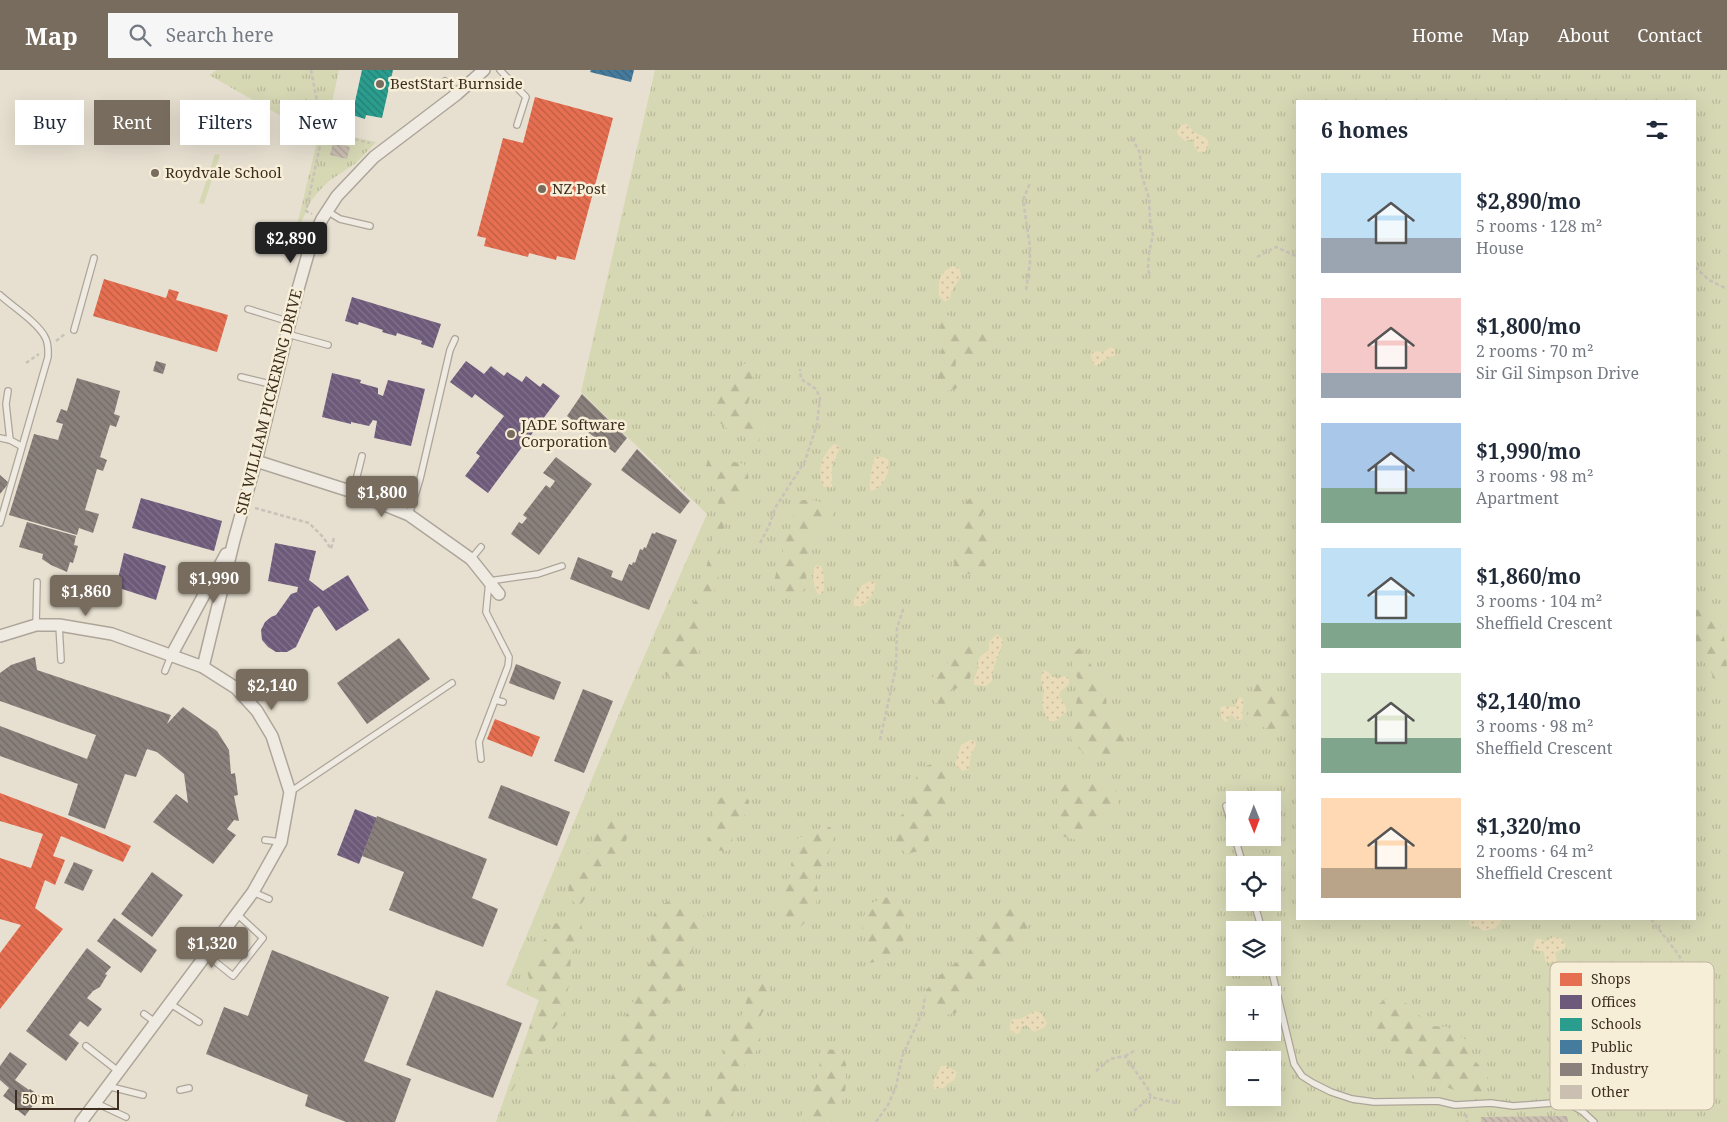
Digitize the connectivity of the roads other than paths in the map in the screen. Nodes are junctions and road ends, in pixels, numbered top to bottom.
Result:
1 (484, 70) edge
2 (500, 70) edge
3 (445, 81) dead end
4 (457, 94) junction
5 (517, 125) dead end
6 (324, 215) junction
7 (370, 226) dead end
8 (94, 258) dead end
9 (0, 295) edge
10 (248, 309) dead end
11 (290, 322) junction
12 (74, 330) road end
13 (287, 334) junction
14 (455, 339) dead end
15 (328, 345) dead end
16 (241, 377) dead end
17 (274, 385) junction
18 (8, 391) dead end
19 (0, 438) edge
20 (10, 440) junction
21 (21, 446) junction
22 (362, 456) dead end
23 (256, 461) junction
24 (353, 492) junction
25 (409, 515) junction
26 (0, 523) edge
27 (234, 540) junction
28 (481, 546) dead end
29 (471, 559) junction
30 (562, 566) dead end
31 (205, 567) dead end
32 (218, 568) junction
33 (489, 581) junction
34 (37, 582) dead end
35 (499, 594) dead end
36 (36, 625) junction
37 (59, 625) junction
38 (0, 636) edge
39 (171, 656) junction
40 (60, 660) dead end
41 (203, 667) junction
42 (165, 671) dead end
43 (452, 683) dead end
44 (495, 700) junction
45 (503, 702) dead end
46 (481, 759) dead end
47 (290, 792) junction
48 (265, 840) dead end
49 (281, 842) junction
50 (253, 892) junction
51 (269, 900) dead end
52 (237, 914) junction
53 (207, 955) junction
54 (1273, 976) edge
55 (169, 1003) junction
56 (144, 1014) dead end
57 (155, 1022) junction
58 (199, 1022) dead end
59 (86, 1046) dead end
60 (118, 1071) junction
61 (107, 1086) junction
62 (189, 1088) dead end
63 (180, 1090) dead end
64 (143, 1095) dead end
65 (96, 1103) junction
66 (1550, 1103) edge
67 (1580, 1110) edge
68 (126, 1116) dead end
69 (81, 1122) edge
70 (1594, 1122) edge

1 - 4 street, SIR WILLIAM PICKERING DRIVE
2 - 5 lane
3 - 4 lane
4 - 6 street, SIR WILLIAM PICKERING DRIVE
6 - 7 lane
6 - 11 street, SIR WILLIAM PICKERING DRIVE
8 - 12 lane
9 - 21 lane
10 - 11 lane
11 - 13 street, SIR WILLIAM PICKERING DRIVE
13 - 15 lane
13 - 17 street, SIR WILLIAM PICKERING DRIVE
14 - 25 lane
16 - 17 lane
17 - 23 street, SIR WILLIAM PICKERING DRIVE
18 - 20 lane
19 - 20 lane
20 - 21 lane
21 - 26 lane
22 - 24 lane
23 - 24 street
23 - 27 street, SIR WILLIAM PICKERING DRIVE
24 - 25 street
25 - 29 street
27 - 32 street, SIR WILLIAM PICKERING DRIVE
27 - 41 street, SIR WILLIAM PICKERING DRIVE
28 - 29 lane
29 - 33 street
30 - 33 lane
31 - 32 lane
32 - 39 street, SIR WILLIAM PICKERING DRIVE
33 - 35 street
33 - 44 lane
34 - 36 lane
36 - 37 street
36 - 38 street
37 - 39 street
37 - 40 lane
39 - 41 street
39 - 42 lane
41 - 47 street
43 - 47 lane
44 - 45 lane
44 - 46 lane
47 - 49 street
48 - 49 lane
49 - 50 street
50 - 51 lane
50 - 52 street
52 - 53 street
52 - 53 lane
53 - 55 street
54 - 66 lane
55 - 57 street
55 - 58 lane
56 - 57 lane
57 - 60 street
59 - 60 lane
60 - 61 street
61 - 64 lane
61 - 65 street
62 - 63 lane
65 - 68 lane
65 - 69 street
67 - 70 lane

